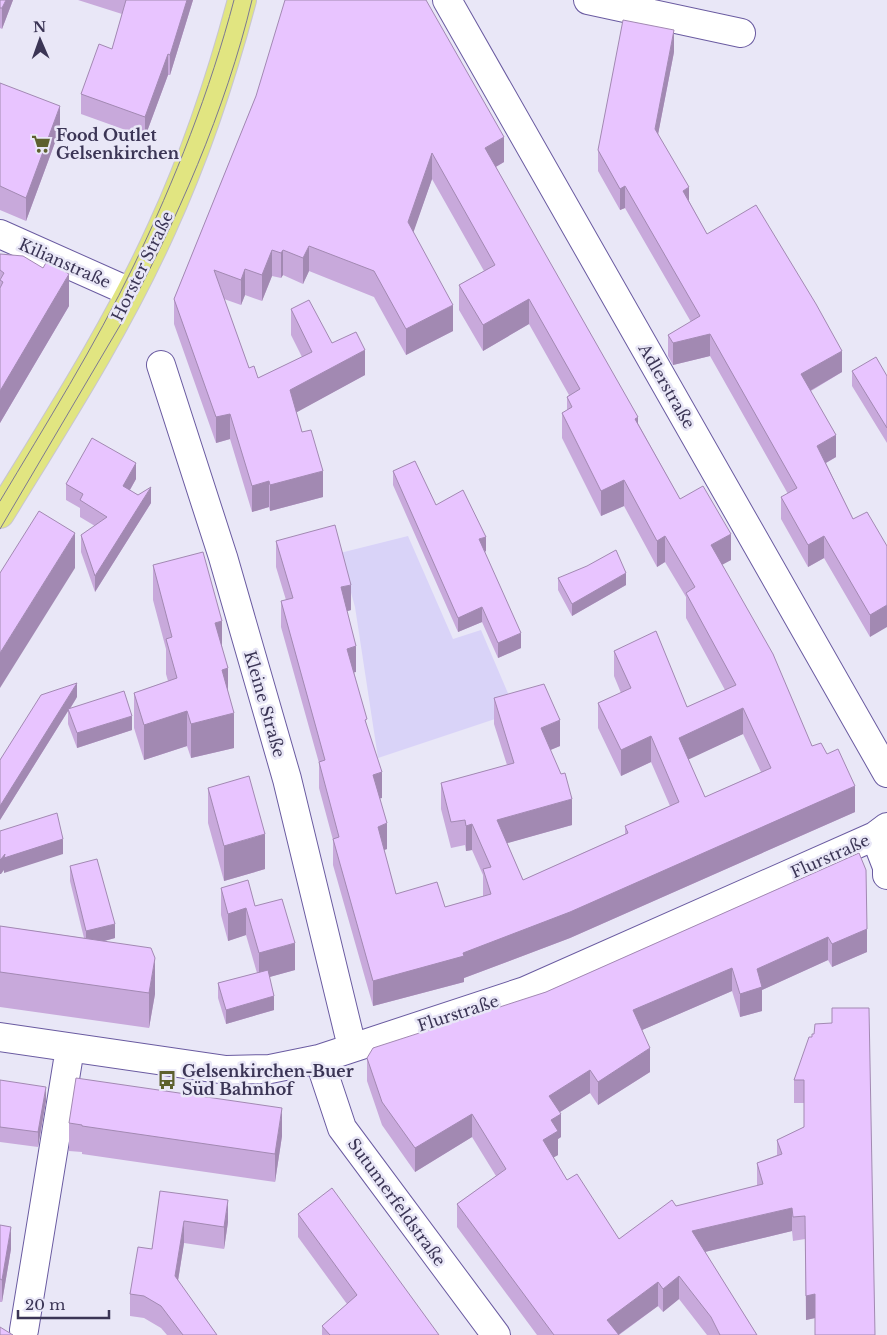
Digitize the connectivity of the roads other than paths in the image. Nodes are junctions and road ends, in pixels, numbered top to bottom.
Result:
1 (242, 0) edge
2 (447, 0) edge
3 (588, 0) edge
4 (741, 33) dead end
5 (0, 234) edge
6 (130, 292) junction
7 (161, 365) dead end
8 (4, 499) edge
9 (887, 773) edge
10 (881, 832) edge
11 (887, 875) edge
12 (0, 1037) edge
13 (352, 1047) junction
14 (70, 1048) junction
15 (319, 1059) junction
16 (24, 1330) dead end
17 (496, 1335) edge

1 - 6 main road, Horster Straße
2 - 9 street, Adlerstraße
3 - 4 street
5 - 6 street, Kilianstraße
6 - 8 main road, Horster Straße
7 - 13 street, Kleine Straße
10 - 11 street
10 - 13 street, Flurstraße
12 - 14 street, Flurstraße
13 - 15 street, Flurstraße
14 - 15 street, Flurstraße
14 - 16 street
15 - 17 street, Sutumerfeldstraße

